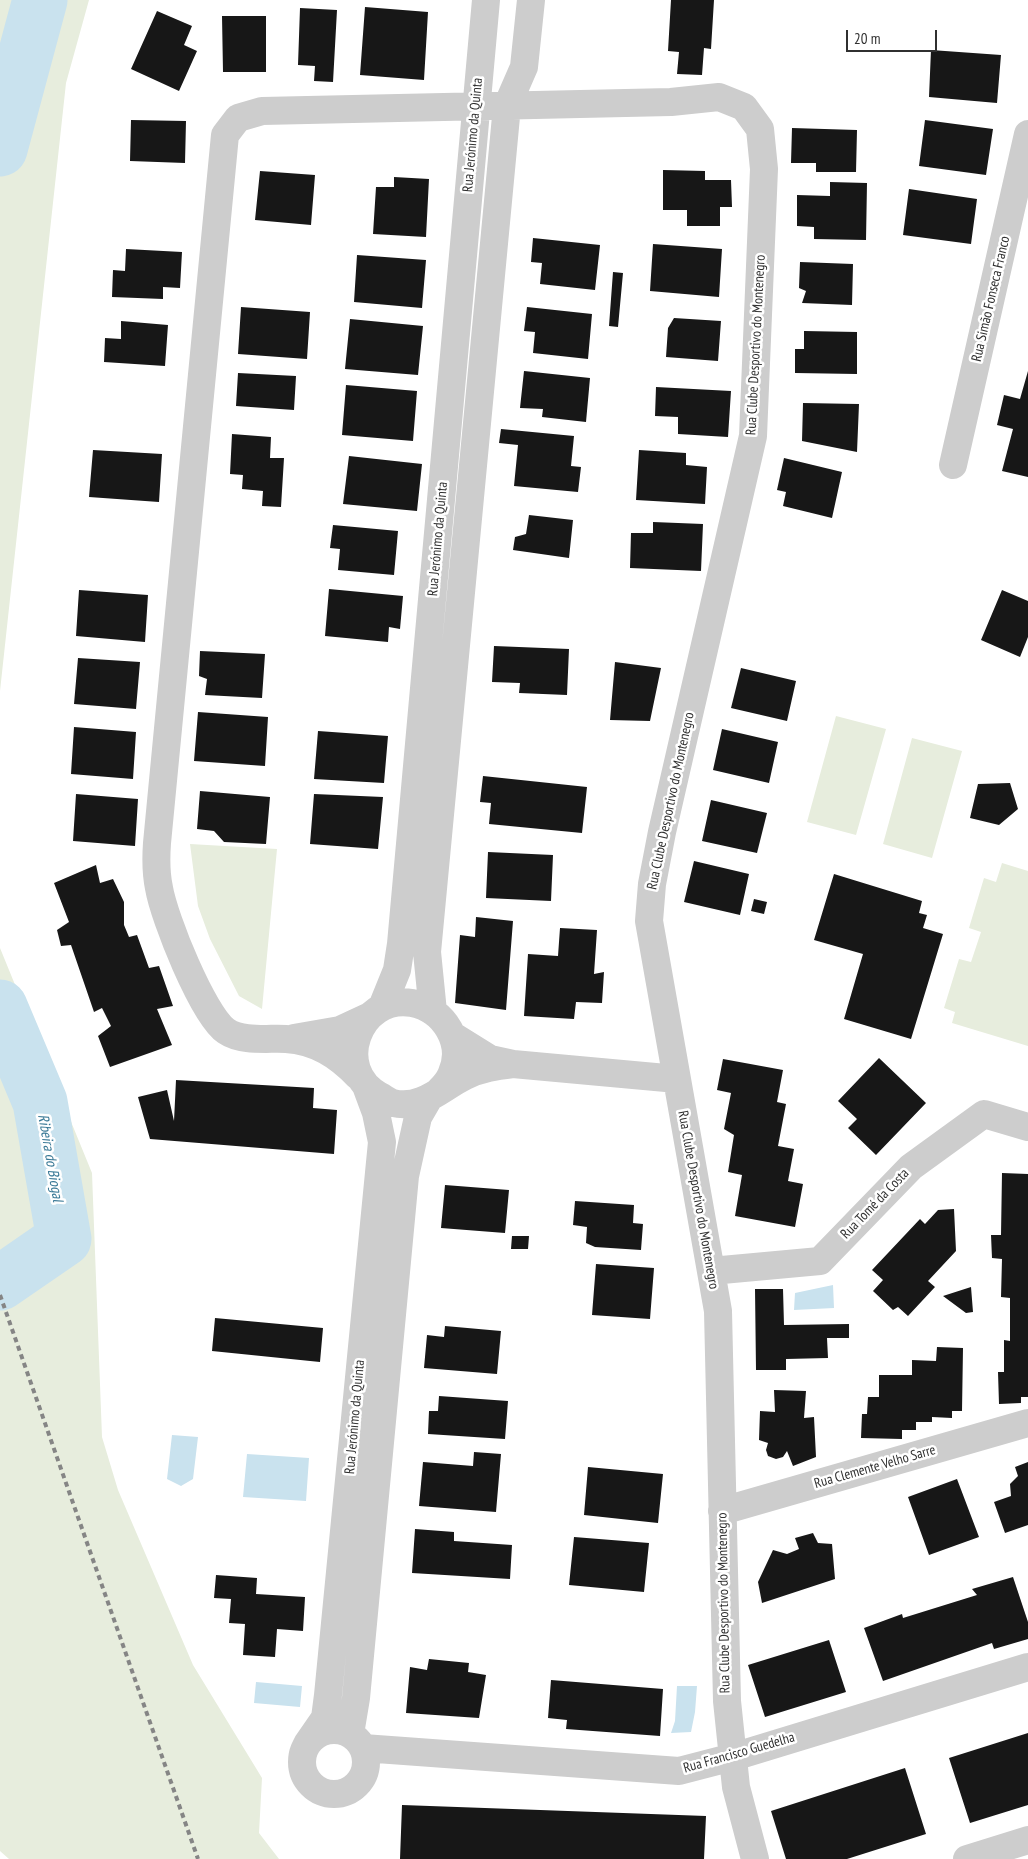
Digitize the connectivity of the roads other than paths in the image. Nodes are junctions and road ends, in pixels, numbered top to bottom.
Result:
1 (486, 0) edge
2 (531, 0) edge
3 (525, 59) junction
4 (479, 67) junction
5 (580, 104) junction
6 (507, 106) junction
7 (441, 107) junction
8 (476, 107) junction
9 (1028, 134) edge
10 (953, 465) dead end
11 (375, 1012) junction
12 (433, 1012) junction
13 (453, 1036) junction
14 (288, 1040) junction
15 (513, 1064) junction
16 (677, 1079) junction
17 (362, 1081) junction
18 (435, 1094) junction
19 (1028, 1126) edge
20 (711, 1271) junction
21 (1028, 1422) edge
22 (722, 1512) junction
23 (1028, 1666) edge
24 (357, 1741) junction
25 (307, 1744) junction
26 (410, 1752) junction
27 (733, 1757) junction
28 (358, 1783) junction
29 (1028, 1840) edge
30 (755, 1859) edge
31 (967, 1859) edge

1 - 4 street, Rua Jerónimo da Quinta
2 - 3 street, Rua Jerónimo da Quinta
3 - 5 street
3 - 6 street, Rua Jerónimo da Quinta
4 - 6 street, Rua Jerónimo da Quinta
4 - 7 street, Rua Jerónimo da Quinta
4 - 8 street, Rua Jerónimo da Quinta
5 - 6 street, Rua Clube Desportivo do Montenegro
5 - 16 street, Rua Clube Desportivo do Montenegro
6 - 8 street, Rua Clube Desportivo do Montenegro
6 - 12 street, Rua Jerónimo da Quinta
7 - 8 street, Rua Clube Desportivo do Montenegro
7 - 14 street, Rua Clube Desportivo do Montenegro
8 - 11 street, Rua Jerónimo da Quinta
9 - 10 street, Rua Simão Fonseca Franco
11 - 12 street, Rua Jerónimo da Quinta
11 - 14 street
11 - 17 street, Rua Jerónimo da Quinta
12 - 13 street, Rua Jerónimo da Quinta
13 - 15 street
13 - 18 street, Rua Jerónimo da Quinta
14 - 17 street
15 - 16 street
15 - 18 street
16 - 20 street, Rua Clube Desportivo do Montenegro
17 - 18 street
17 - 25 street, Rua Jerónimo da Quinta
18 - 24 street, Rua Jerónimo da Quinta
19 - 20 street, Rua Tomé da Costa
20 - 22 street, Rua Clube Desportivo do Montenegro
21 - 22 street, Rua Clemente Velho Sarre
22 - 27 street, Rua Clube Desportivo do Montenegro
23 - 27 street, Rua Francisco Guedelha
24 - 25 street
24 - 26 street, Rua Francisco Guedelha
24 - 28 street, Rua Jerónimo da Quinta
25 - 28 street, Rua Jerónimo da Quinta
26 - 27 street, Rua Francisco Guedelha
26 - 28 street
27 - 30 street, Rua Clube Desportivo do Montenegro
29 - 31 street

